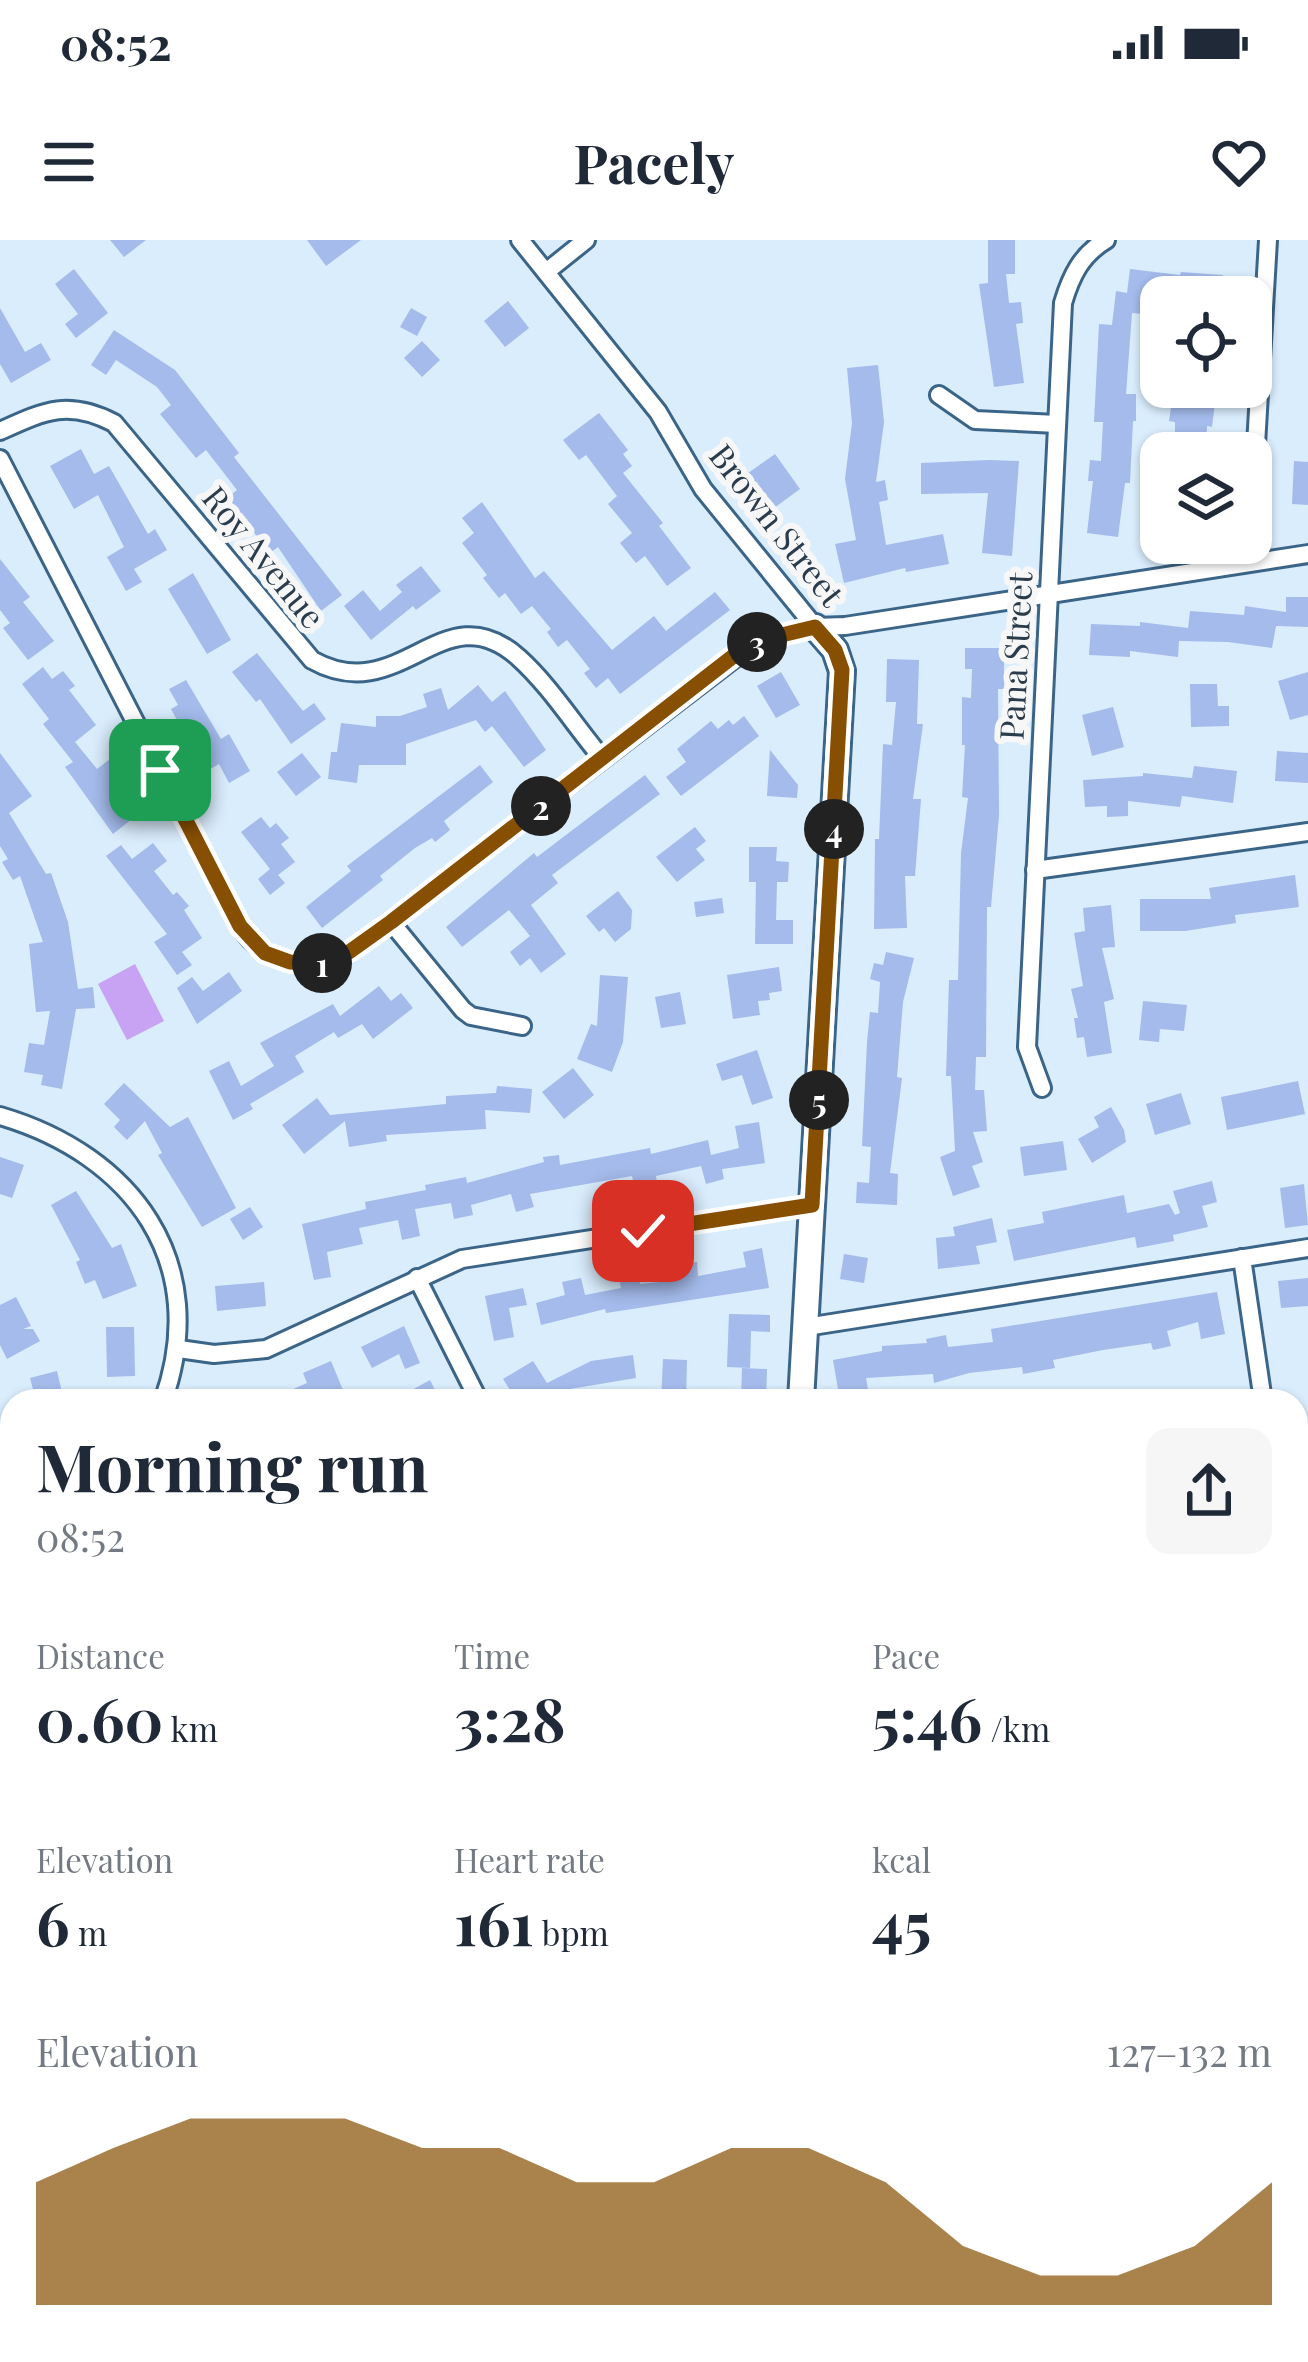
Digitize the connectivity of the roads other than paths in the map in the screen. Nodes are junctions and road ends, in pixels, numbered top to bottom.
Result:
1 (520, 240) edge
2 (586, 240) edge
3 (1106, 240) edge
4 (1268, 240) edge
5 (546, 272) junction
6 (939, 395) dead end
7 (1057, 424) junction
8 (0, 431) edge
9 (1257, 432) edge
10 (0, 459) edge
11 (1272, 553) edge
12 (1308, 554) edge
13 (1197, 564) edge
14 (1047, 595) junction
15 (815, 627) junction
16 (602, 758) junction
17 (1308, 832) edge
18 (1035, 870) junction
19 (391, 922) junction
20 (522, 1026) dead end
21 (1042, 1088) dead end
22 (0, 1116) edge
23 (812, 1205) junction
24 (1308, 1248) edge
25 (1242, 1258) junction
26 (416, 1278) junction
27 (806, 1327) junction
28 (178, 1349) junction
29 (166, 1389) edge
30 (473, 1389) edge
31 (802, 1389) edge
32 (1261, 1389) edge

1 - 5 street, Brown Street
2 - 5 street
3 - 7 street, Pana Street
4 - 9 street
5 - 15 street, Brown Street
6 - 7 street
7 - 14 street, Pana Street
8 - 16 street, Roy Avenue
10 - 19 street
11 - 12 street
13 - 14 street
14 - 15 street
14 - 18 street, Pana Street
15 - 16 street
15 - 23 street, Brown Street
16 - 19 street
17 - 18 street
18 - 21 street, Pana Street
19 - 20 street
22 - 28 street
23 - 26 street
23 - 27 street, Brown Street
24 - 25 street
25 - 27 street
25 - 32 street
26 - 28 street
26 - 30 street
27 - 31 street, Brown Street
28 - 29 street

